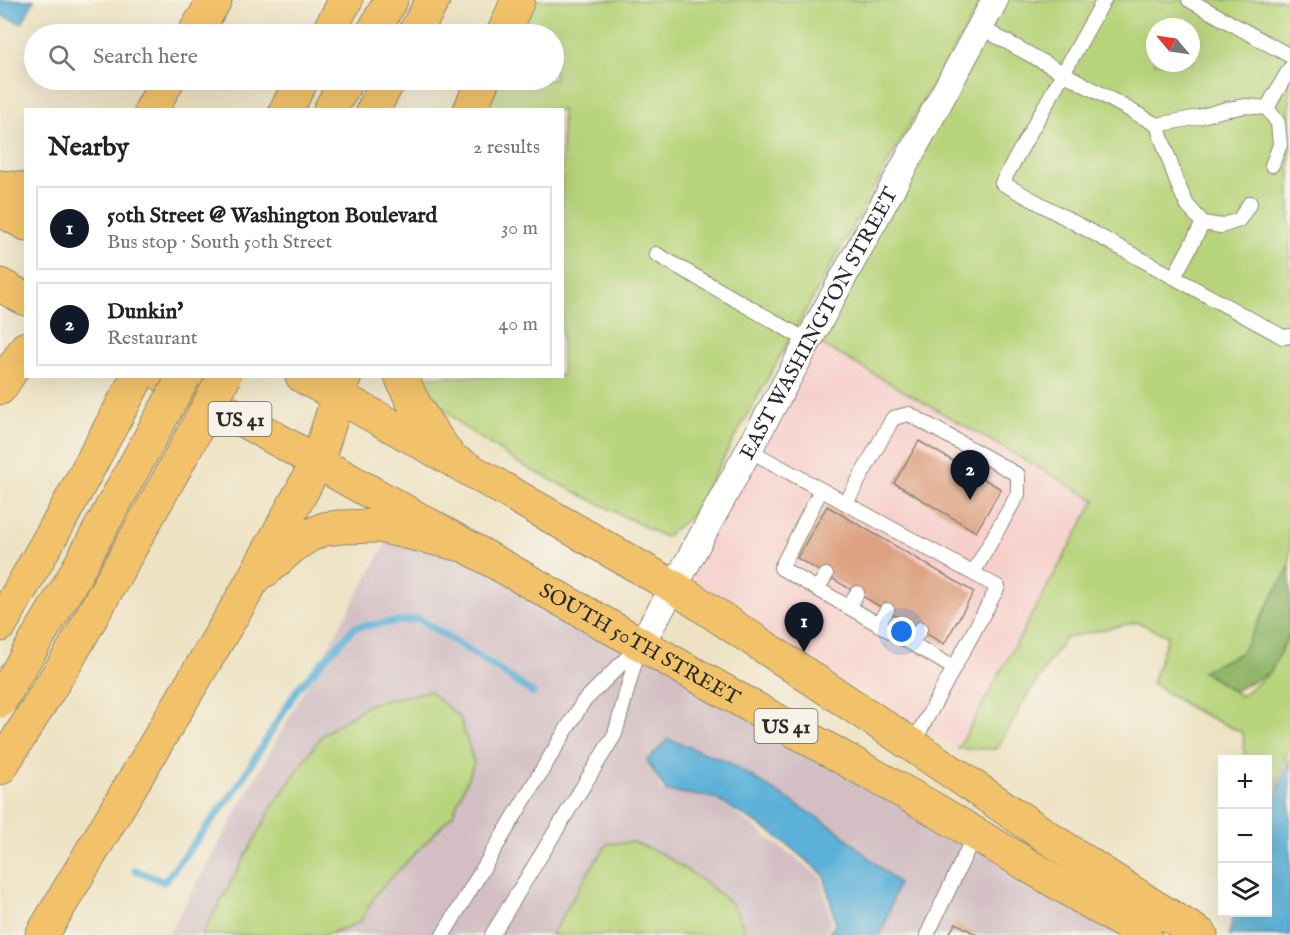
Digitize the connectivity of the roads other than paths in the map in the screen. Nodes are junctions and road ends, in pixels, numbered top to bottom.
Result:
1 (214, 0) edge
2 (346, 0) edge
3 (390, 0) edge
4 (433, 0) edge
5 (518, 0) edge
6 (995, 0) edge
7 (1104, 0) edge
8 (1189, 0) edge
9 (200, 24) edge
10 (333, 24) edge
11 (377, 24) edge
12 (420, 24) edge
13 (507, 24) edge
14 (980, 27) junction
15 (1290, 56) edge
16 (1290, 68) edge
17 (1063, 73) junction
18 (162, 90) edge
19 (296, 90) edge
20 (341, 90) edge
21 (384, 90) edge
22 (479, 90) edge
23 (152, 108) edge
24 (286, 108) edge
25 (331, 108) edge
26 (374, 108) edge
27 (472, 108) edge
28 (1267, 108) junction
29 (1157, 124) junction
30 (1272, 165) dead end
31 (0, 187) edge
32 (24, 190) edge
33 (1250, 203) dead end
34 (0, 210) edge
35 (24, 223) edge
36 (1203, 223) junction
37 (656, 254) dead end
38 (1174, 277) junction
39 (0, 285) edge
40 (24, 298) edge
41 (1290, 336) edge
42 (808, 341) junction
43 (24, 351) edge
44 (137, 378) edge
45 (168, 378) edge
46 (183, 378) edge
47 (224, 378) edge
48 (310, 378) edge
49 (402, 378) edge
50 (341, 386) edge
51 (0, 388) edge
52 (749, 450) junction
53 (451, 459) junction
54 (317, 462) junction
55 (821, 490) junction
56 (846, 503) junction
57 (462, 545) junction
58 (925, 547) junction
59 (918, 559) dead end
60 (957, 564) junction
61 (973, 573) junction
62 (826, 575) dead end
63 (949, 578) dead end
64 (674, 587) junction
65 (817, 590) junction
66 (857, 593) dead end
67 (245, 594) junction
68 (849, 607) junction
69 (887, 610) dead end
70 (878, 624) junction
71 (0, 625) edge
72 (920, 629) dead end
73 (912, 643) junction
74 (640, 645) junction
75 (954, 668) junction
76 (0, 700) edge
77 (912, 745) junction
78 (0, 768) edge
79 (975, 833) junction
80 (1143, 922) edge
81 (42, 935) edge
82 (443, 935) edge
83 (492, 935) edge
84 (927, 935) edge
85 (1201, 935) edge

1 - 9 main road
2 - 10 main road
3 - 11 main road
4 - 12 main road
5 - 13 main road
6 - 14 street, EAST WASHINGTON STREET
7 - 17 lane
8 - 15 lane
14 - 17 lane
14 - 42 street, EAST WASHINGTON STREET
16 - 28 lane
17 - 29 lane
17 - 38 lane
18 - 23 main road
19 - 24 main road
20 - 25 main road
21 - 26 main road
22 - 27 main road
28 - 29 lane
28 - 30 lane
29 - 36 lane
31 - 32 main road
33 - 36 lane
34 - 35 main road
36 - 38 lane
37 - 42 lane
38 - 41 lane
39 - 40 main road
42 - 52 street, EAST WASHINGTON STREET
43 - 51 main road
44 - 71 main road
45 - 54 main road, SOUTH 50TH STREET / US 41
46 - 76 main road, bridge
47 - 78 main road, bridge
48 - 50 main road, SOUTH 50TH STREET / US 41
49 - 53 main road
50 - 53 main road, SOUTH 50TH STREET / US 41
50 - 54 main road
52 - 55 lane
52 - 64 street, EAST WASHINGTON STREET
53 - 64 main road, SOUTH 50TH STREET / US 41
54 - 57 main road, SOUTH 50TH STREET / US 41
54 - 67 main road
55 - 56 lane
55 - 65 lane
56 - 58 lane
56 - 61 lane
57 - 67 main road
57 - 74 main road, SOUTH 50TH STREET / US 41
58 - 59 lane
58 - 60 lane
60 - 61 lane
60 - 63 lane
61 - 75 lane
62 - 65 lane
64 - 74 street, EAST WASHINGTON STREET
64 - 77 main road, SOUTH 50TH STREET / US 41
65 - 68 lane
66 - 68 lane
67 - 81 main road
68 - 70 lane
69 - 70 lane
70 - 73 lane
72 - 73 lane
73 - 75 lane
74 - 79 main road, SOUTH 50TH STREET / US 41
74 - 82 lane
74 - 83 lane
75 - 77 lane
77 - 80 main road, SOUTH 50TH STREET / US 41
79 - 80 main road, SOUTH 50TH STREET / US 41
79 - 84 lane
80 - 85 main road, SOUTH 50TH STREET / US 41

